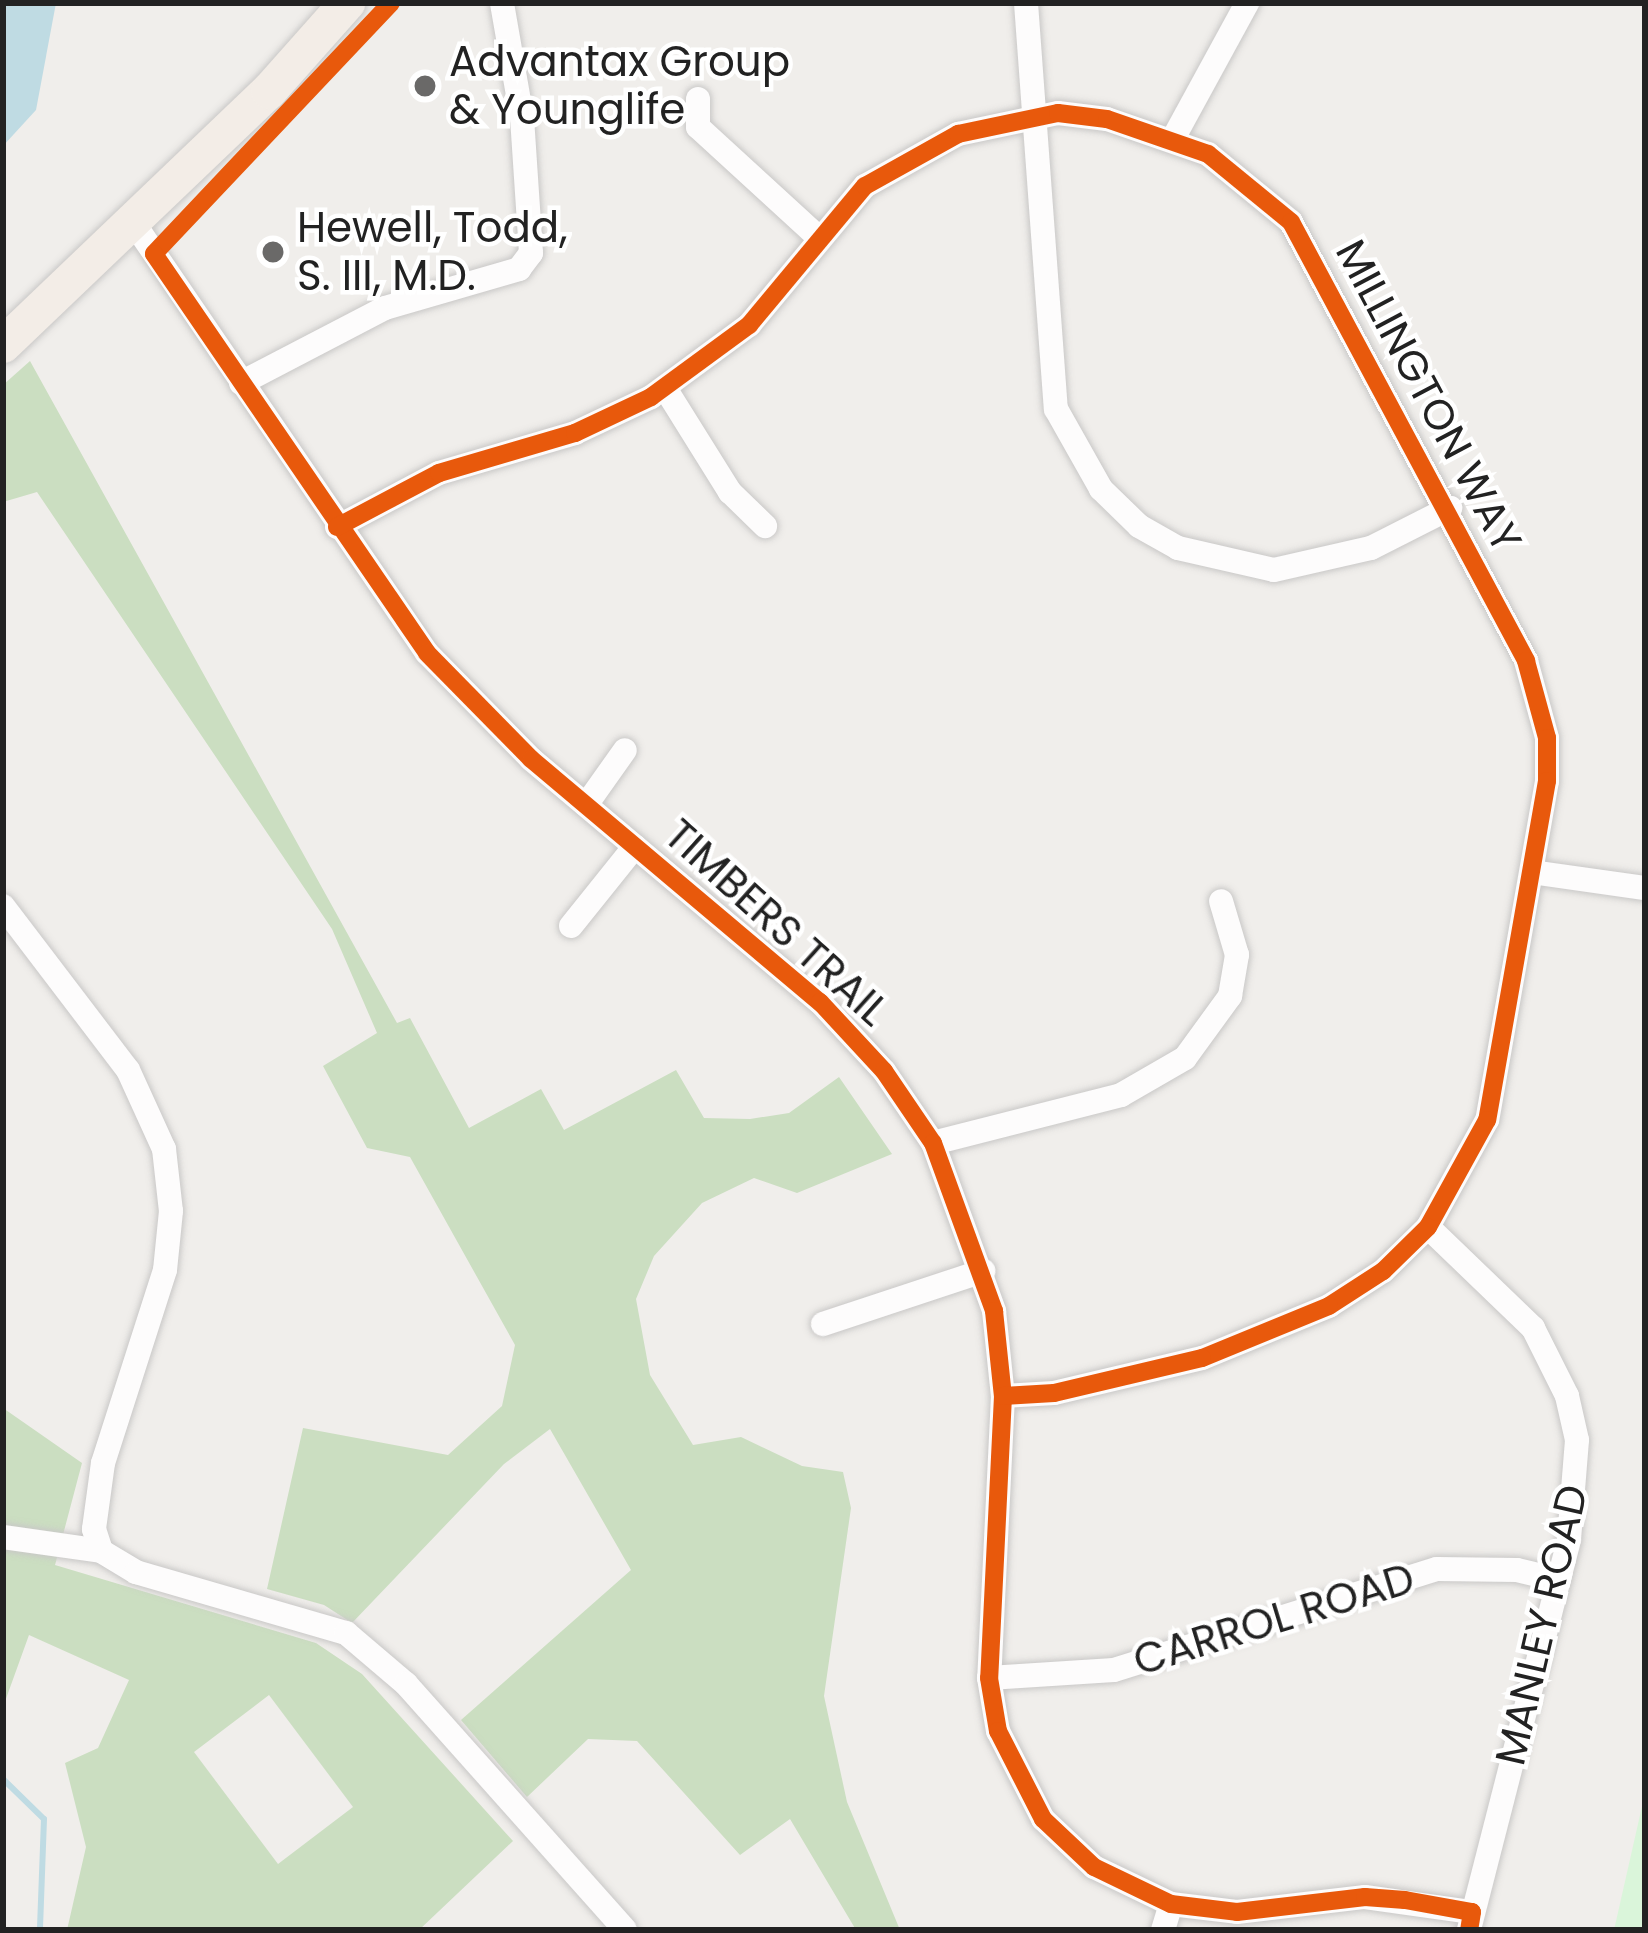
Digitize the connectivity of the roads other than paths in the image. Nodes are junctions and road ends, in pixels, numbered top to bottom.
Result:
1 (347, 3) edge
2 (502, 3) edge
3 (1026, 3) edge
4 (1246, 3) edge
5 (698, 99) dead end
6 (1035, 117) junction
7 (1174, 137) junction
8 (133, 222) junction
9 (817, 236) junction
10 (3, 346) edge
11 (241, 383) junction
12 (665, 388) junction
13 (1450, 508) junction
14 (765, 526) dead end
15 (338, 527) junction
16 (625, 750) dead end
17 (586, 805) junction
18 (635, 846) junction
19 (1532, 872) junction
20 (1645, 888) edge
21 (1221, 901) dead end
22 (3, 906) edge
23 (571, 926) dead end
24 (933, 1143) junction
25 (1428, 1227) junction
26 (982, 1271) junction
27 (823, 1324) dead end
28 (1003, 1396) junction
29 (3, 1537) edge
30 (101, 1551) junction
31 (1559, 1580) junction
32 (989, 1678) junction
33 (1172, 1904) junction
34 (1471, 1921) edge
35 (626, 1930) edge
36 (1163, 1930) edge

1 - 8 main road
2 - 11 street
3 - 6 street
4 - 7 street
5 - 9 street
6 - 7 street, MILLINGTON WAY
6 - 9 street, MILLINGTON WAY
6 - 13 street
7 - 13 street, MILLINGTON WAY
8 - 10 main road
8 - 11 street, TIMBERS TRAIL
9 - 12 street, MILLINGTON WAY
11 - 15 street, TIMBERS TRAIL
12 - 14 street
12 - 15 street, MILLINGTON WAY
13 - 19 street, MILLINGTON WAY
15 - 17 street, TIMBERS TRAIL
16 - 17 street
17 - 18 street, TIMBERS TRAIL
18 - 23 street
18 - 24 street, TIMBERS TRAIL
19 - 20 street
19 - 25 street, MILLINGTON WAY
21 - 24 street
22 - 30 street
24 - 26 street, TIMBERS TRAIL
25 - 28 street, MILLINGTON WAY
25 - 31 street, MANLEY ROAD
26 - 27 street
26 - 28 street, TIMBERS TRAIL
28 - 32 street, TIMBERS TRAIL
29 - 30 street
30 - 35 street
31 - 32 street, CARROL ROAD
31 - 34 street, MANLEY ROAD
32 - 33 street, TIMBERS TRAIL
33 - 34 street, TIMBERS TRAIL
33 - 36 street

